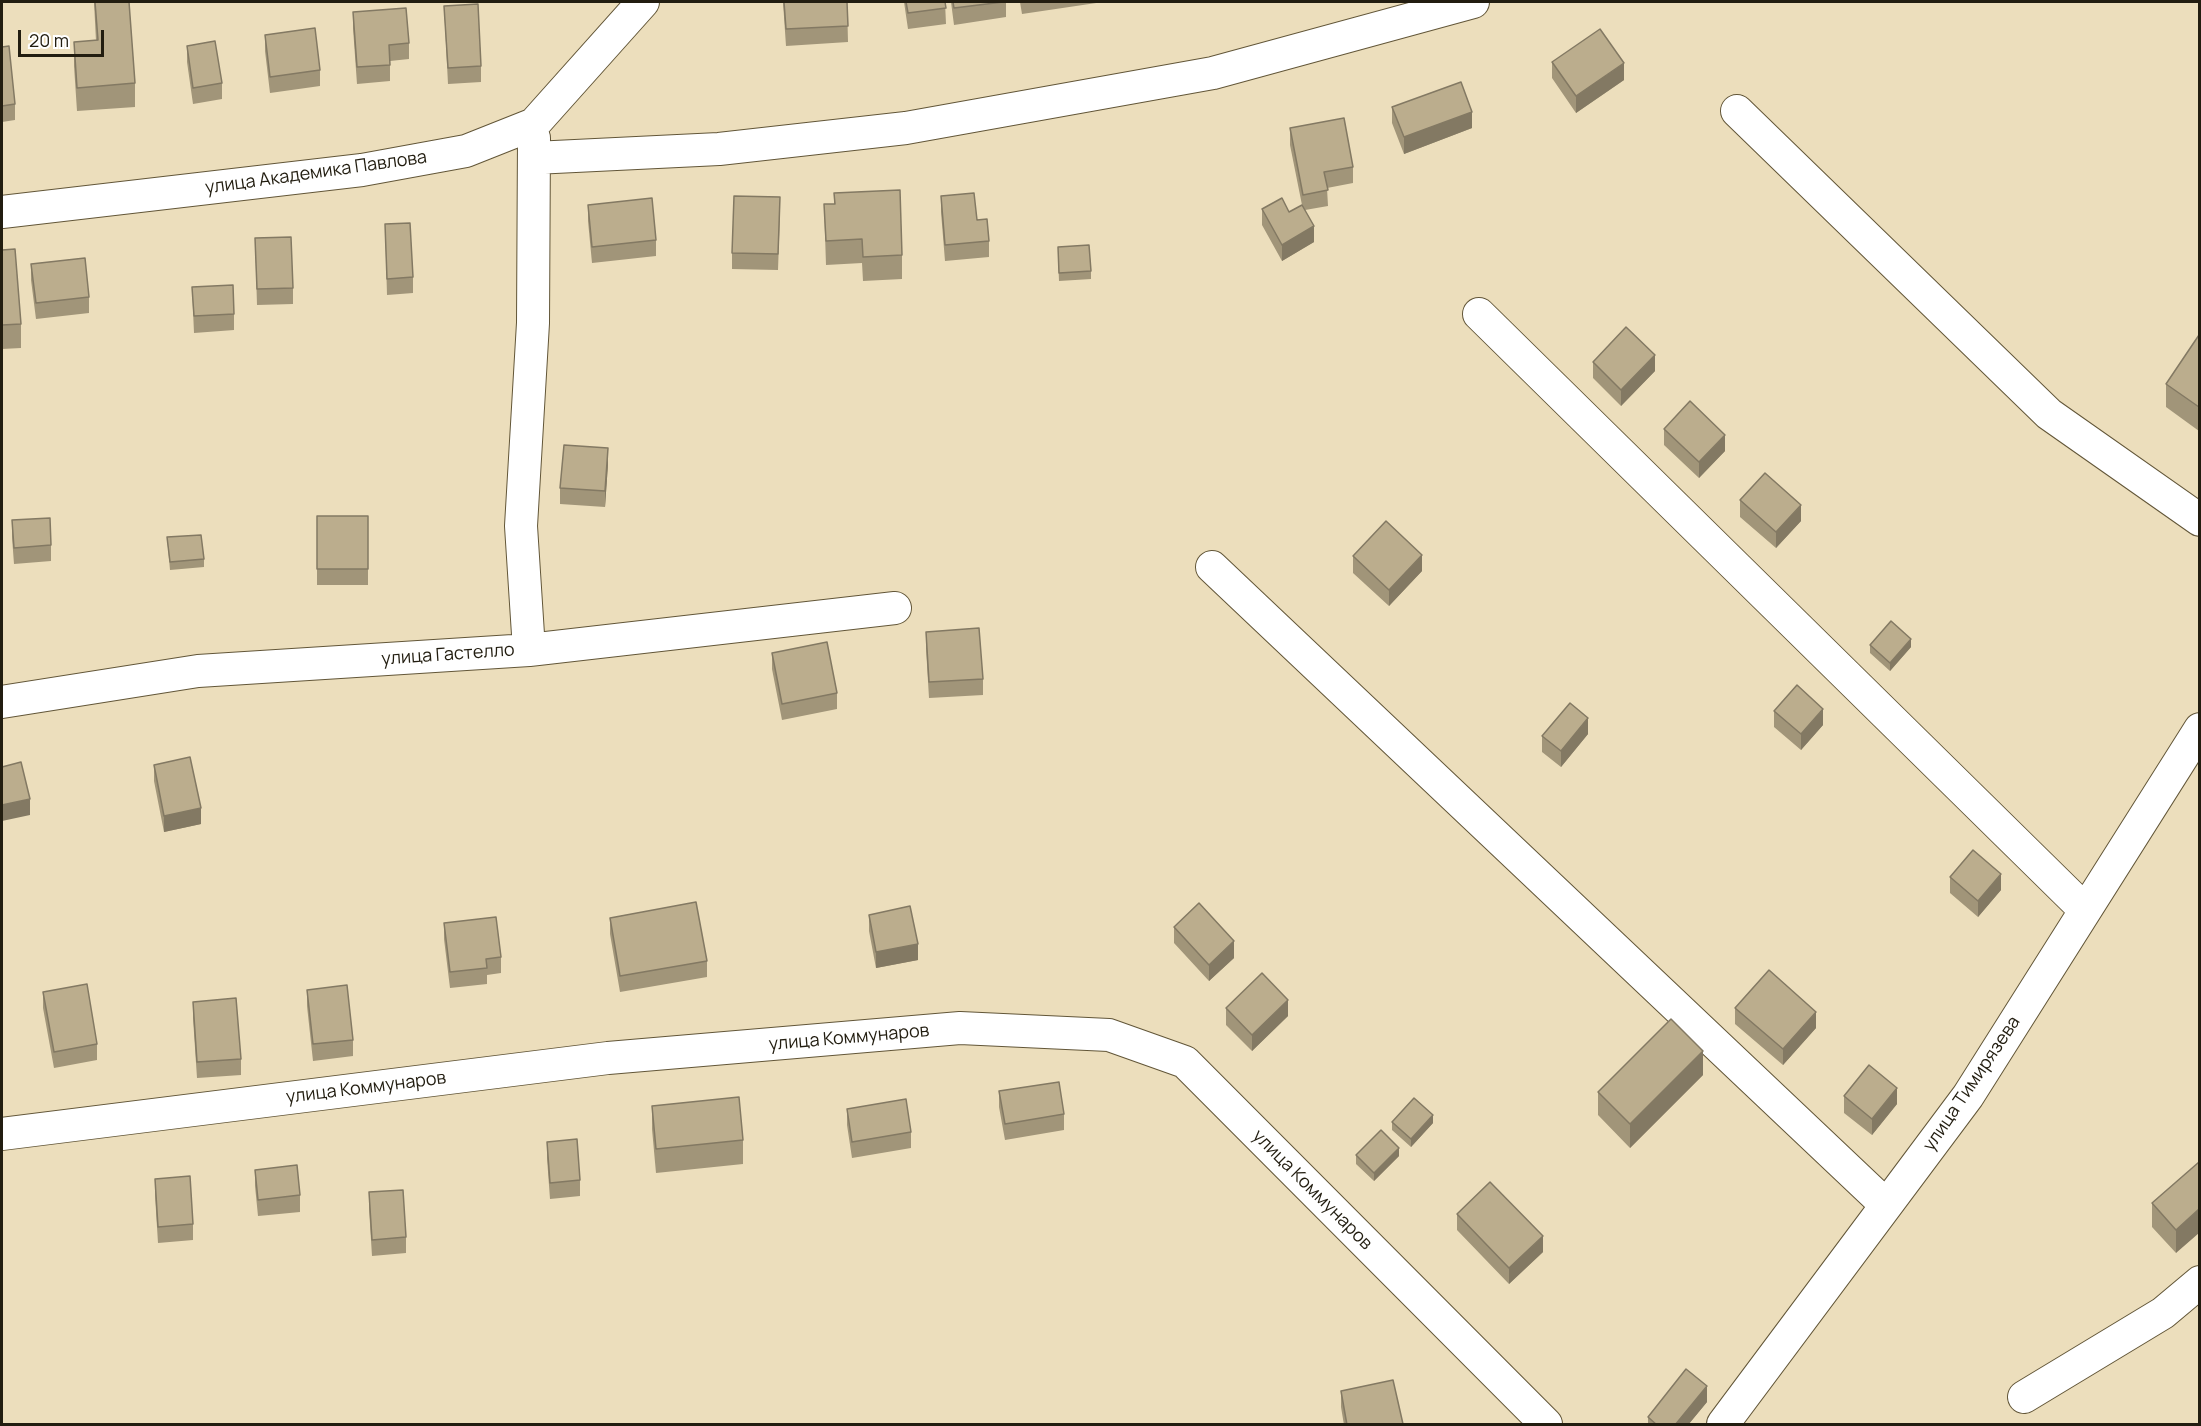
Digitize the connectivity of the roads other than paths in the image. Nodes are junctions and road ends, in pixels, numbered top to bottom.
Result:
1 (643, 2) edge
2 (1473, 2) edge
3 (1737, 111) dead end
4 (534, 124) junction
5 (534, 158) junction
6 (2, 212) edge
7 (1479, 314) dead end
8 (2199, 520) edge
9 (1212, 567) dead end
10 (895, 608) dead end
11 (529, 650) junction
12 (2, 702) edge
13 (2199, 729) edge
14 (2084, 909) junction
15 (2, 1134) edge
16 (1886, 1205) junction
17 (2199, 1282) edge
18 (2024, 1397) dead end
19 (1546, 1425) edge
20 (1723, 1425) edge

1 - 4 street, улица Академика Павлова
2 - 5 street
3 - 8 street
4 - 5 street
4 - 6 street, улица Академика Павлова
5 - 11 street
7 - 14 street
9 - 16 street
10 - 11 street, улица Гастелло
11 - 12 street, улица Гастелло
13 - 14 street, улица Тимирязева
14 - 16 street, улица Тимирязева
15 - 19 street, улица Коммунаров
16 - 20 street, улица Тимирязева
17 - 18 street

